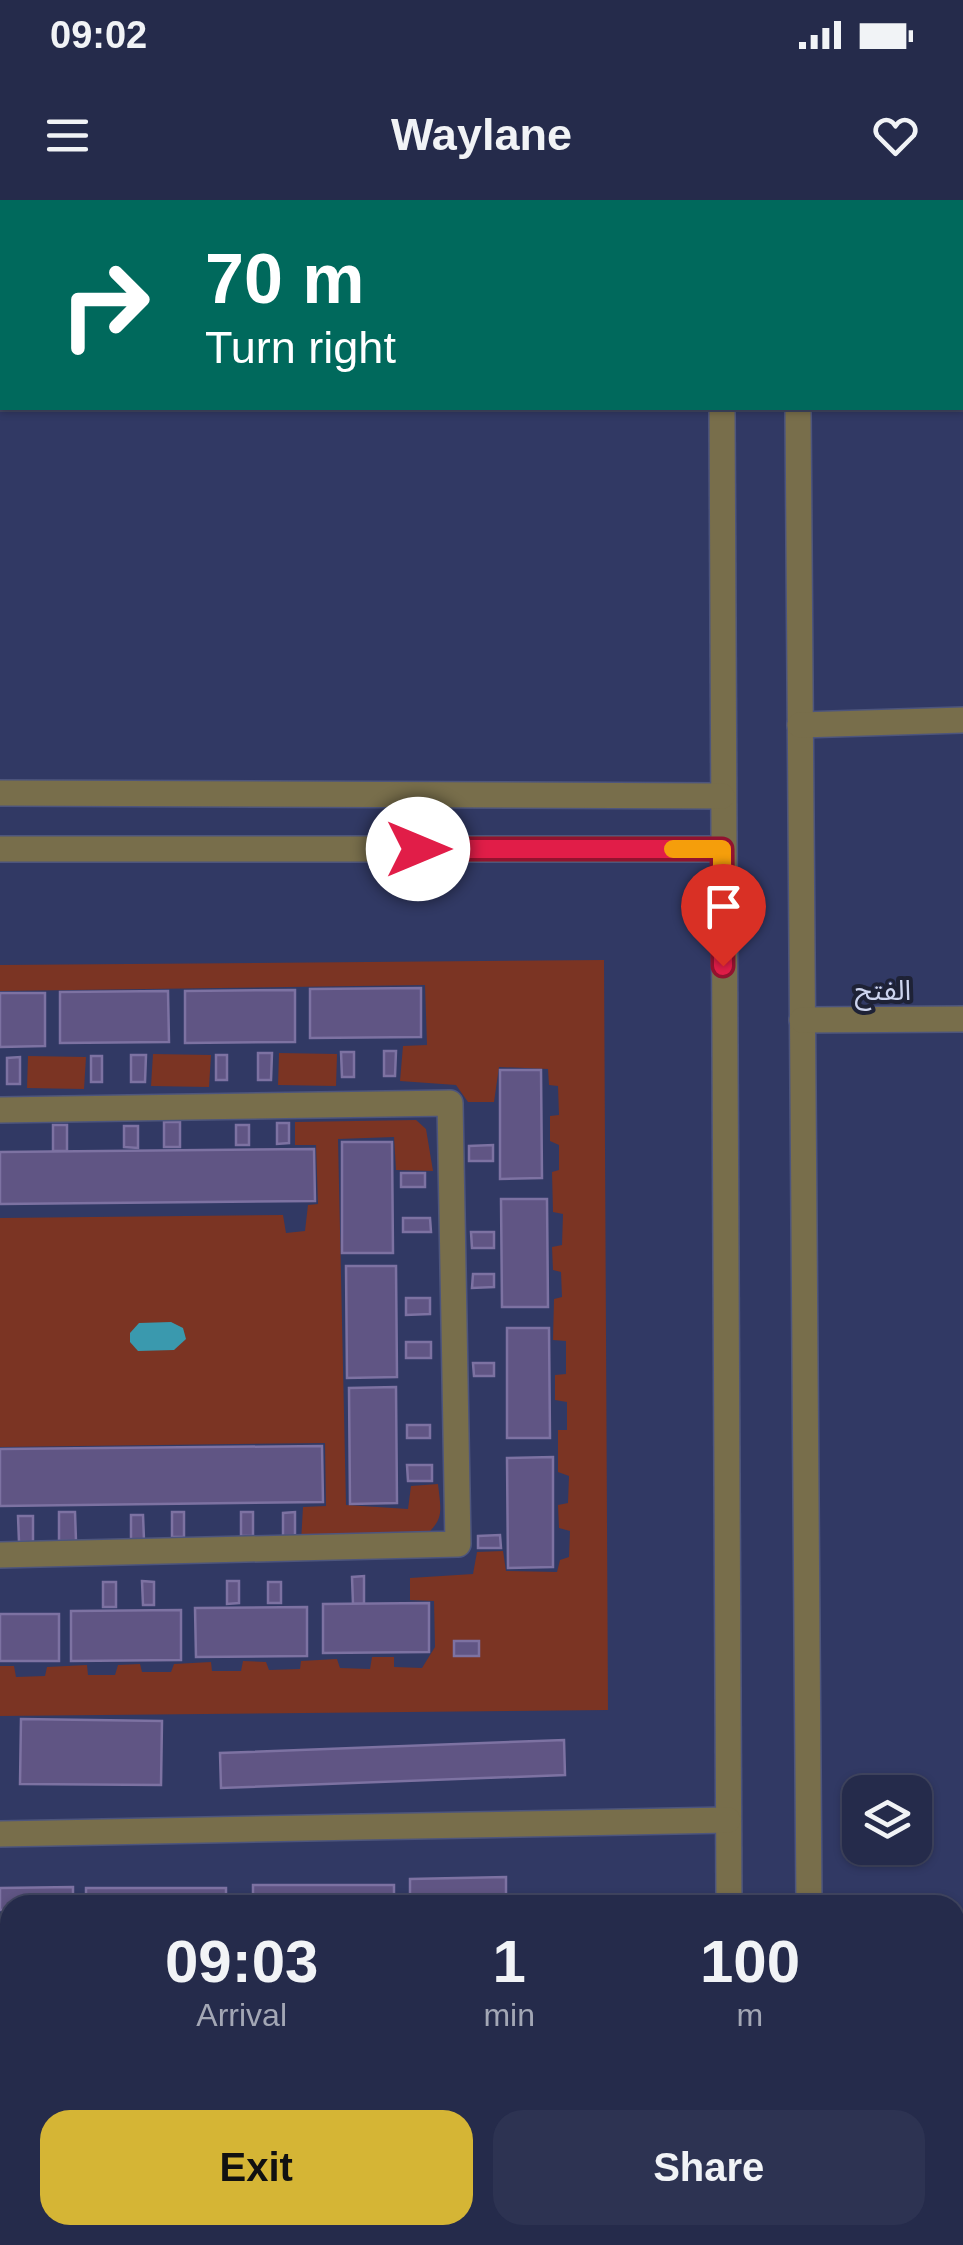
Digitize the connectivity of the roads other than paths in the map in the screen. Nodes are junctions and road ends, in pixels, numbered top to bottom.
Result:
1 (722, 410) edge
2 (798, 410) edge
3 (963, 720) edge
4 (800, 725) junction
5 (0, 793) edge
6 (722, 796) junction
7 (0, 849) edge
8 (722, 849) junction
9 (963, 1019) edge
10 (802, 1020) junction
11 (0, 1110) edge
12 (0, 1555) edge
13 (728, 1820) junction
14 (0, 1834) edge
15 (729, 1895) edge
16 (809, 1895) edge

1 - 6 street
2 - 4 street
3 - 4 street
4 - 10 street
5 - 6 street
6 - 8 street
7 - 8 street
8 - 13 street
9 - 10 street, الفتح
10 - 16 street
11 - 12 street
13 - 14 street
13 - 15 street

